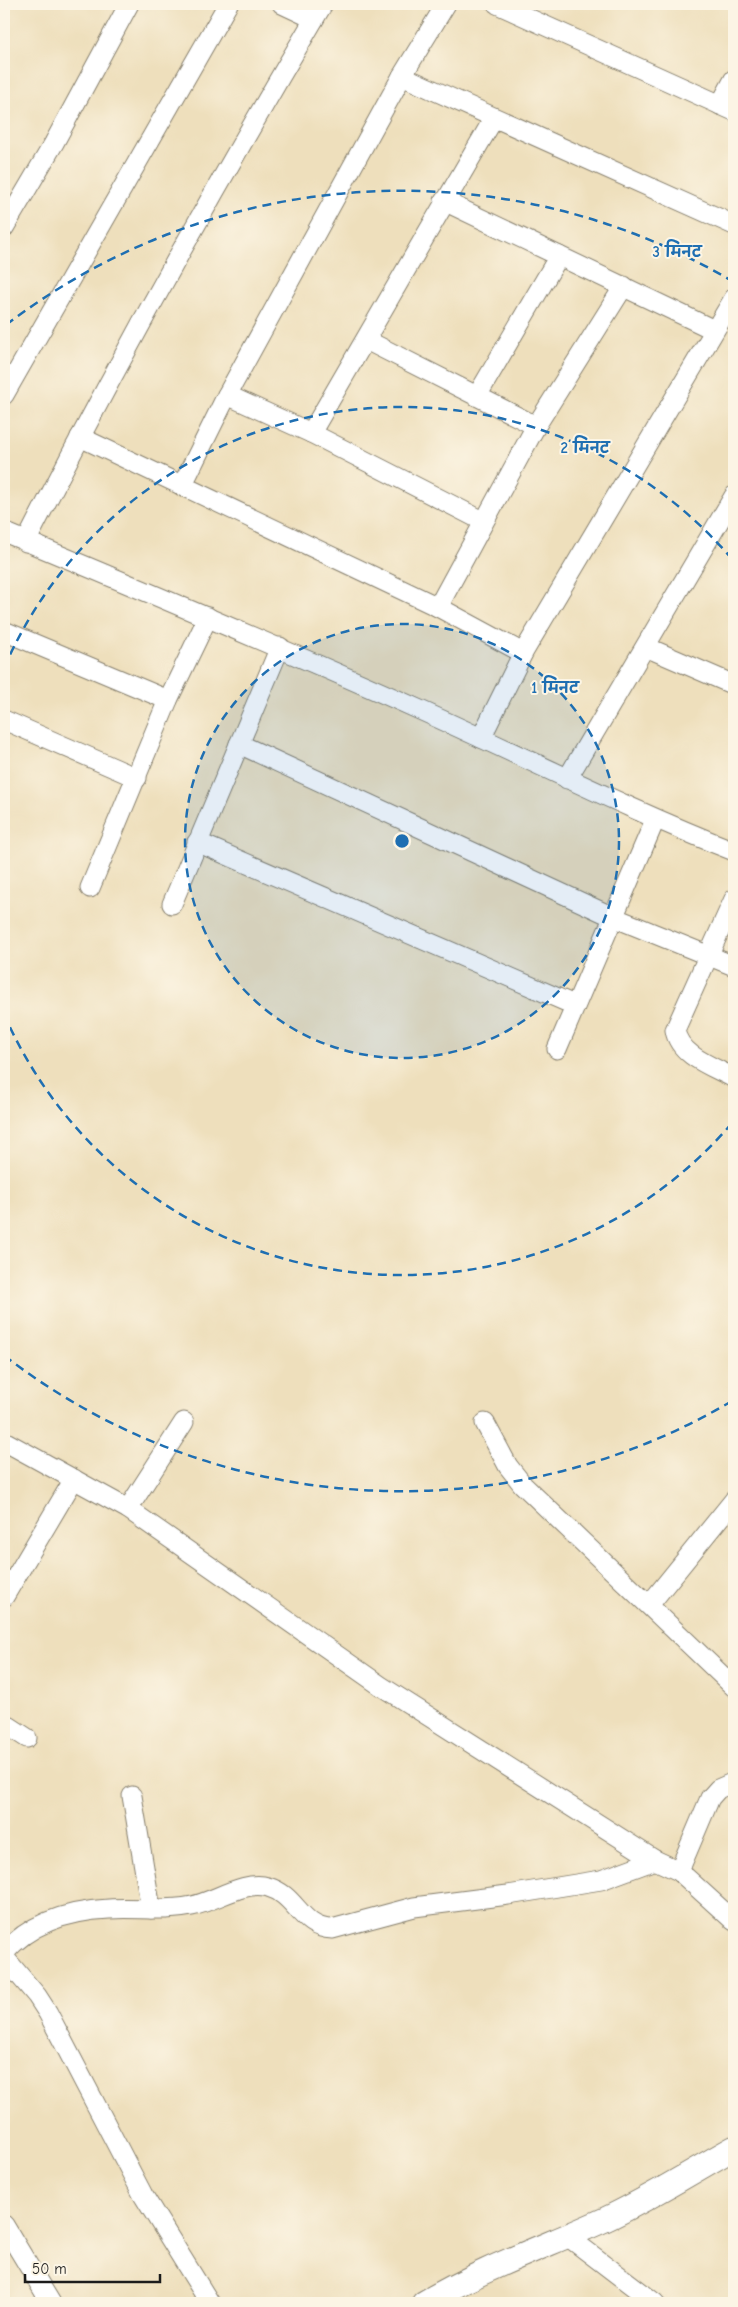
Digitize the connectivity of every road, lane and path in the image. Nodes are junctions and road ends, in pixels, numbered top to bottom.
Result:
1 (128, 4) edge
2 (228, 4) edge
3 (282, 4) edge
4 (446, 4) edge
5 (497, 4) edge
6 (318, 11) edge
7 (402, 76) junction
8 (734, 79) edge
9 (727, 108) edge
10 (494, 118) junction
11 (444, 201) junction
12 (734, 225) edge
13 (4, 228) edge
14 (559, 256) junction
15 (624, 286) junction
16 (734, 298) edge
17 (714, 330) junction
18 (366, 340) junction
19 (4, 395) edge
20 (227, 395) junction
21 (477, 396) junction
22 (536, 426) junction
23 (311, 433) junction
24 (80, 437) junction
25 (182, 486) junction
26 (734, 496) edge
27 (483, 521) junction
28 (4, 532) edge
29 (26, 542) junction
30 (438, 607) junction
31 (208, 617) junction
32 (4, 631) edge
33 (280, 647) junction
34 (646, 647) junction
35 (523, 653) junction
36 (734, 685) edge
37 (168, 700) junction
38 (4, 720) edge
39 (481, 738) junction
40 (239, 744) junction
41 (136, 778) junction
42 (567, 780) junction
43 (655, 820) junction
44 (197, 842) junction
45 (734, 851) edge
46 (90, 888) dead end
47 (734, 899) edge
48 (172, 904) dead end
49 (613, 916) junction
50 (709, 955) junction
51 (734, 966) edge
52 (574, 1005) junction
53 (557, 1049) dead end
54 (734, 1078) edge
55 (184, 1422) dead end
56 (485, 1423) dead end
57 (4, 1441) edge
58 (74, 1479) junction
59 (734, 1500) edge
60 (128, 1509) junction
61 (4, 1597) edge
62 (649, 1605) junction
63 (734, 1687) edge
64 (4, 1722) edge
65 (27, 1738) dead end
66 (734, 1782) edge
67 (132, 1796) dead end
68 (654, 1860) junction
69 (679, 1871) junction
70 (151, 1909) junction
71 (734, 1921) edge
72 (4, 1955) edge
73 (734, 2148) edge
74 (4, 2225) edge
75 (567, 2236) junction
76 (51, 2303) edge
77 (210, 2303) edge
78 (424, 2303) edge
79 (655, 2303) edge

1 - 13 street
2 - 19 street
3 - 6 street
4 - 7 street
5 - 9 street
6 - 24 street
7 - 10 street
7 - 20 street
8 - 9 street
10 - 11 street
10 - 12 street
11 - 14 street
11 - 18 street
14 - 15 street
14 - 21 street
15 - 17 street
15 - 22 street
16 - 17 street
17 - 35 street
18 - 21 street
18 - 23 street
20 - 23 street
20 - 25 street
21 - 22 street
22 - 27 street
23 - 27 street
24 - 25 street
24 - 29 street
25 - 30 street
26 - 34 street
27 - 30 street
28 - 29 street
29 - 31 street
30 - 35 street
31 - 33 street
31 - 37 street
32 - 37 street
33 - 39 street
33 - 40 street
34 - 36 street
34 - 42 street
35 - 39 street
37 - 41 street
38 - 41 street
39 - 42 street
40 - 44 street
40 - 49 street
41 - 46 street
42 - 43 street
43 - 45 street
43 - 49 street
44 - 48 street
44 - 52 street
47 - 50 street
49 - 50 street
49 - 52 street
50 - 51 street
50 - 54 street
52 - 53 street
55 - 60 street
56 - 62 street
57 - 58 street
58 - 60 street
58 - 61 street
59 - 62 street
60 - 68 street
62 - 63 street
64 - 65 street
66 - 69 street
67 - 70 street
68 - 69 street
68 - 70 street
69 - 71 street
70 - 72 street
72 - 77 street
73 - 75 main road
74 - 76 street
75 - 78 main road
75 - 79 street

